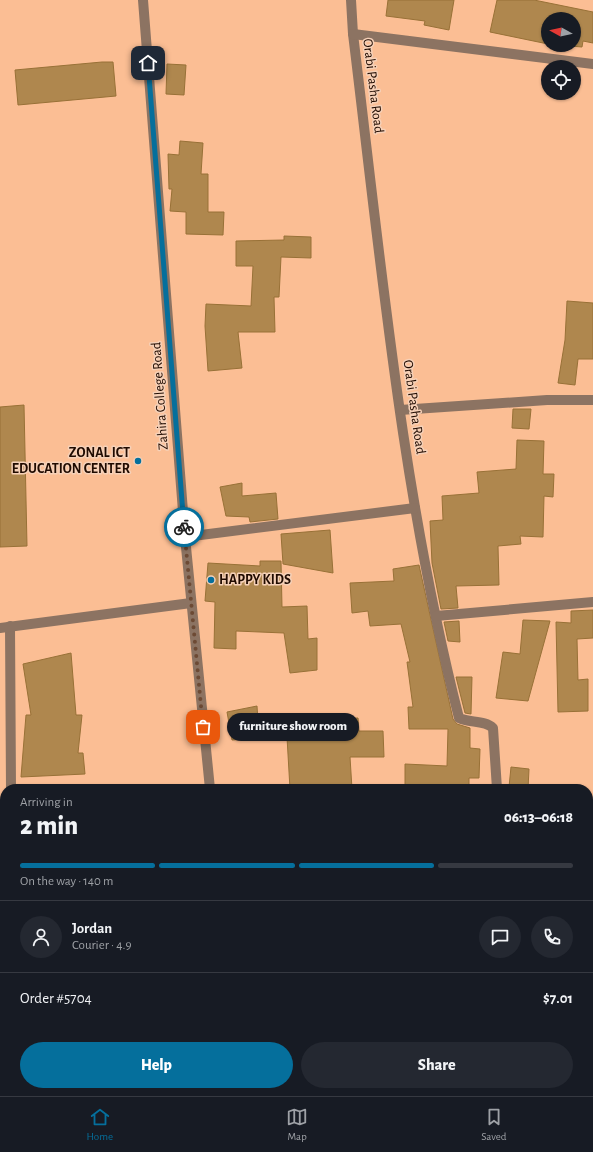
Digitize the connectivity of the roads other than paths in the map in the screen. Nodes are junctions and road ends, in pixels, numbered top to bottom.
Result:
1 (143, 0) edge
2 (351, 0) edge
3 (353, 34) junction
4 (593, 64) edge
5 (593, 400) edge
6 (400, 410) junction
7 (415, 508) junction
8 (185, 537) junction
9 (593, 602) edge
10 (191, 603) junction
11 (436, 616) junction
12 (5, 627) edge
13 (12, 784) edge
14 (209, 784) edge
15 (497, 784) edge

1 - 8 street, Zahira College Road
2 - 3 street, Orabi Pasha Road
3 - 4 street
3 - 6 street, Orabi Pasha Road
5 - 6 street
6 - 7 street, Orabi Pasha Road
7 - 8 street
7 - 11 street, Orabi Pasha Road
8 - 10 street, Zahira College Road
9 - 11 street
10 - 12 street
10 - 14 street, Zahira College Road
11 - 15 street, Orabi Pasha Road
12 - 13 street

